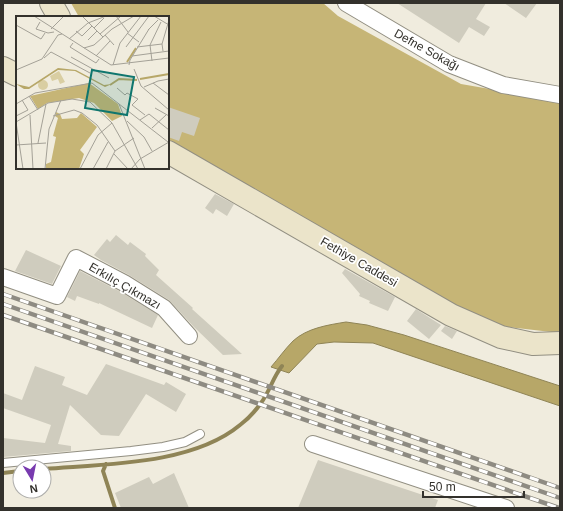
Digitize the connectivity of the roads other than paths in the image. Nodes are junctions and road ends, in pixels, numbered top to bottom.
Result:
1 (51, 3) edge
2 (346, 3) edge
3 (58, 16) edge
4 (3, 68) edge
5 (16, 74) edge
6 (560, 95) edge
7 (169, 153) edge
8 (3, 277) edge
9 (189, 336) dead end
10 (560, 343) edge
11 (200, 434) dead end
12 (313, 444) dead end
13 (3, 464) edge
14 (506, 508) edge

1 - 3 street
2 - 6 street, Defne Sokağı
4 - 5 street
7 - 10 street, Fethiye Caddesi
8 - 9 street, Erkılıç Çıkmazı
11 - 13 lane
12 - 14 street

